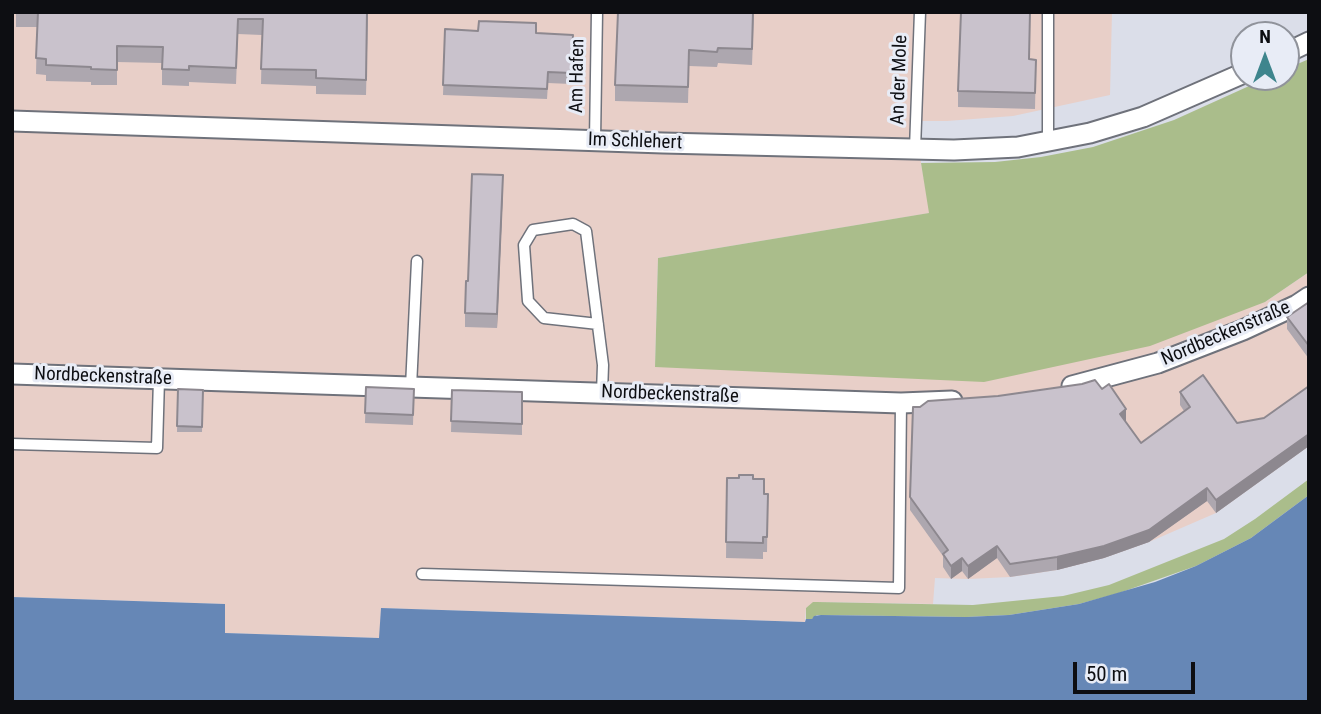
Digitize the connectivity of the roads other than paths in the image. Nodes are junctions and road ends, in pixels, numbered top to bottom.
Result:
1 (597, 12) edge
2 (920, 12) edge
3 (1048, 12) edge
4 (1230, 78) edge
5 (12, 121) edge
6 (595, 140) junction
7 (1048, 141) junction
8 (915, 149) junction
9 (417, 261) dead end
10 (1309, 297) edge
11 (598, 324) junction
12 (12, 374) edge
13 (159, 384) junction
14 (411, 387) junction
15 (1055, 389) edge
16 (601, 393) junction
17 (966, 400) edge
18 (901, 403) junction
19 (12, 444) edge
20 (422, 574) dead end

1 - 6 lane, Am Hafen
2 - 8 lane, An der Mole
3 - 7 lane
4 - 7 street, Im Schlehert
5 - 6 street, Im Schlehert
6 - 8 street, Im Schlehert
7 - 8 street, Im Schlehert
9 - 14 lane
10 - 15 street, Nordbeckenstraße
11 - 11 lane
11 - 16 lane
12 - 13 street, Nordbeckenstraße
13 - 14 street, Nordbeckenstraße
13 - 19 lane
14 - 16 street, Nordbeckenstraße
16 - 18 street, Nordbeckenstraße
17 - 18 street, Nordbeckenstraße
18 - 20 lane

